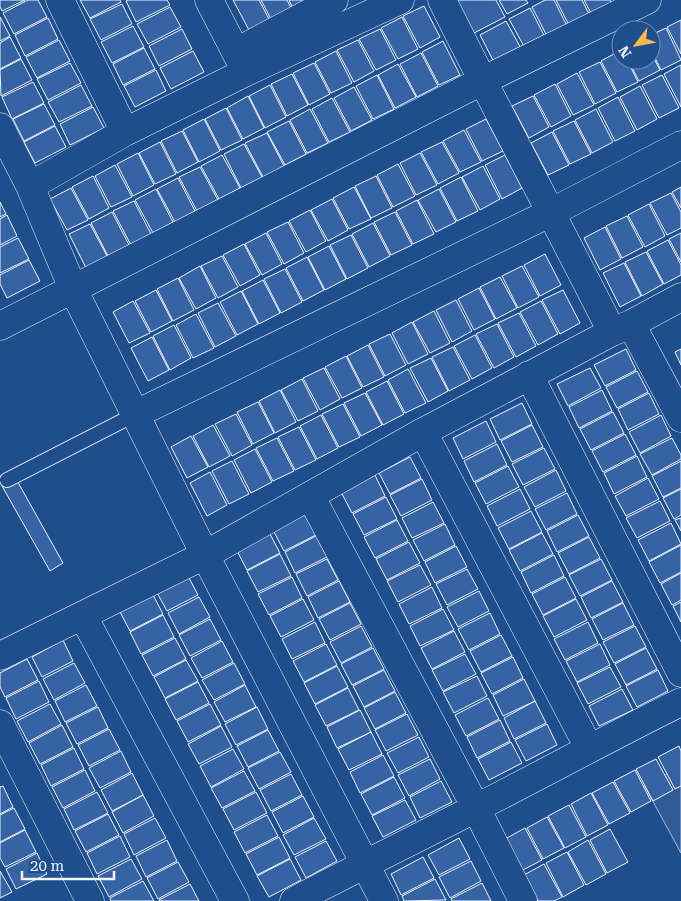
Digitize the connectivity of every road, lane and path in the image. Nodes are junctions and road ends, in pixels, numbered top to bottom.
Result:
1 (60, 0) edge
2 (209, 0) edge
3 (334, 0) edge
4 (400, 0) edge
5 (442, 0) edge
6 (647, 0) edge
7 (241, 62) junction
8 (482, 81) junction
9 (0, 127) edge
10 (125, 132) junction
11 (681, 145) edge
12 (30, 186) junction
13 (552, 212) junction
14 (73, 288) junction
15 (681, 297) edge
16 (0, 326) edge
17 (621, 328) junction
18 (529, 375) junction
19 (136, 414) junction
20 (681, 418) edge
21 (423, 432) junction
22 (7, 480) dead end
23 (311, 496) junction
24 (205, 555) junction
25 (83, 616) junction
26 (0, 656) edge
27 (681, 674) edge
28 (681, 702) edge
29 (0, 724) edge
30 (589, 748) junction
31 (476, 808) junction
32 (364, 863) junction
33 (85, 899) edge
34 (235, 901) edge
35 (294, 901) edge
36 (384, 901) edge
37 (523, 901) edge

1 - 10 street
2 - 7 street
3 - 7 street
4 - 7 street
5 - 8 street
6 - 8 street
7 - 10 street
8 - 13 street
8 - 14 street
9 - 12 street
10 - 12 street
11 - 13 street
12 - 14 street
13 - 17 street
13 - 19 street
14 - 16 street
14 - 19 street
15 - 17 street
17 - 18 street
17 - 20 street
18 - 21 street
18 - 27 street
19 - 22 lane
19 - 24 street
21 - 23 street
21 - 30 street
23 - 24 street
23 - 31 street
24 - 25 street
24 - 32 street
25 - 26 street
25 - 34 street
28 - 30 street
29 - 33 street
30 - 31 street
31 - 32 street
31 - 37 street
32 - 35 street
32 - 36 street

